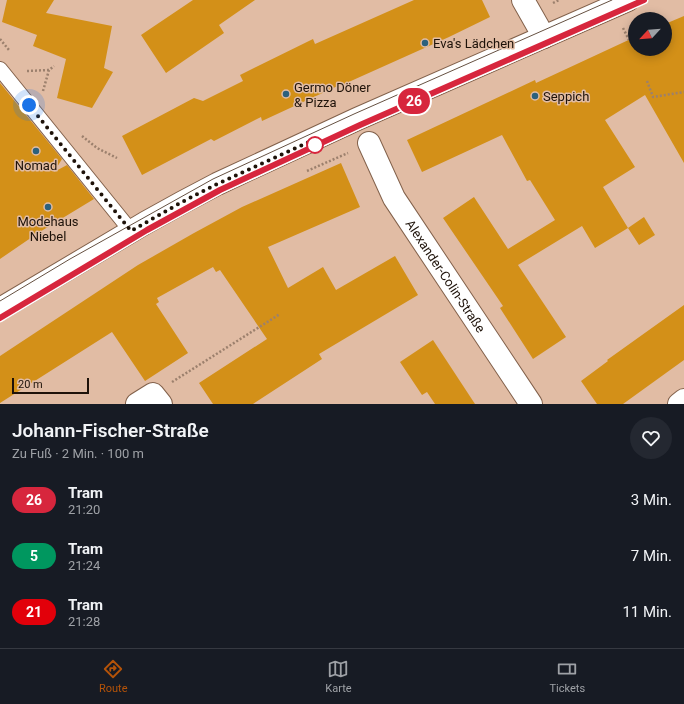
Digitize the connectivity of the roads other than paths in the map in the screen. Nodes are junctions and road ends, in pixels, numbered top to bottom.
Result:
1 (523, 0) edge
2 (628, 0) edge
3 (544, 37) junction
4 (0, 69) edge
5 (370, 143) dead end
6 (131, 231) junction
7 (0, 309) edge
8 (684, 400) edge
9 (531, 404) edge
10 (679, 404) edge

1 - 3 main road
2 - 3 main road
3 - 6 main road
4 - 6 lane
5 - 9 main road, Alexander-Colin-Straße
6 - 7 main road
8 - 10 main road

